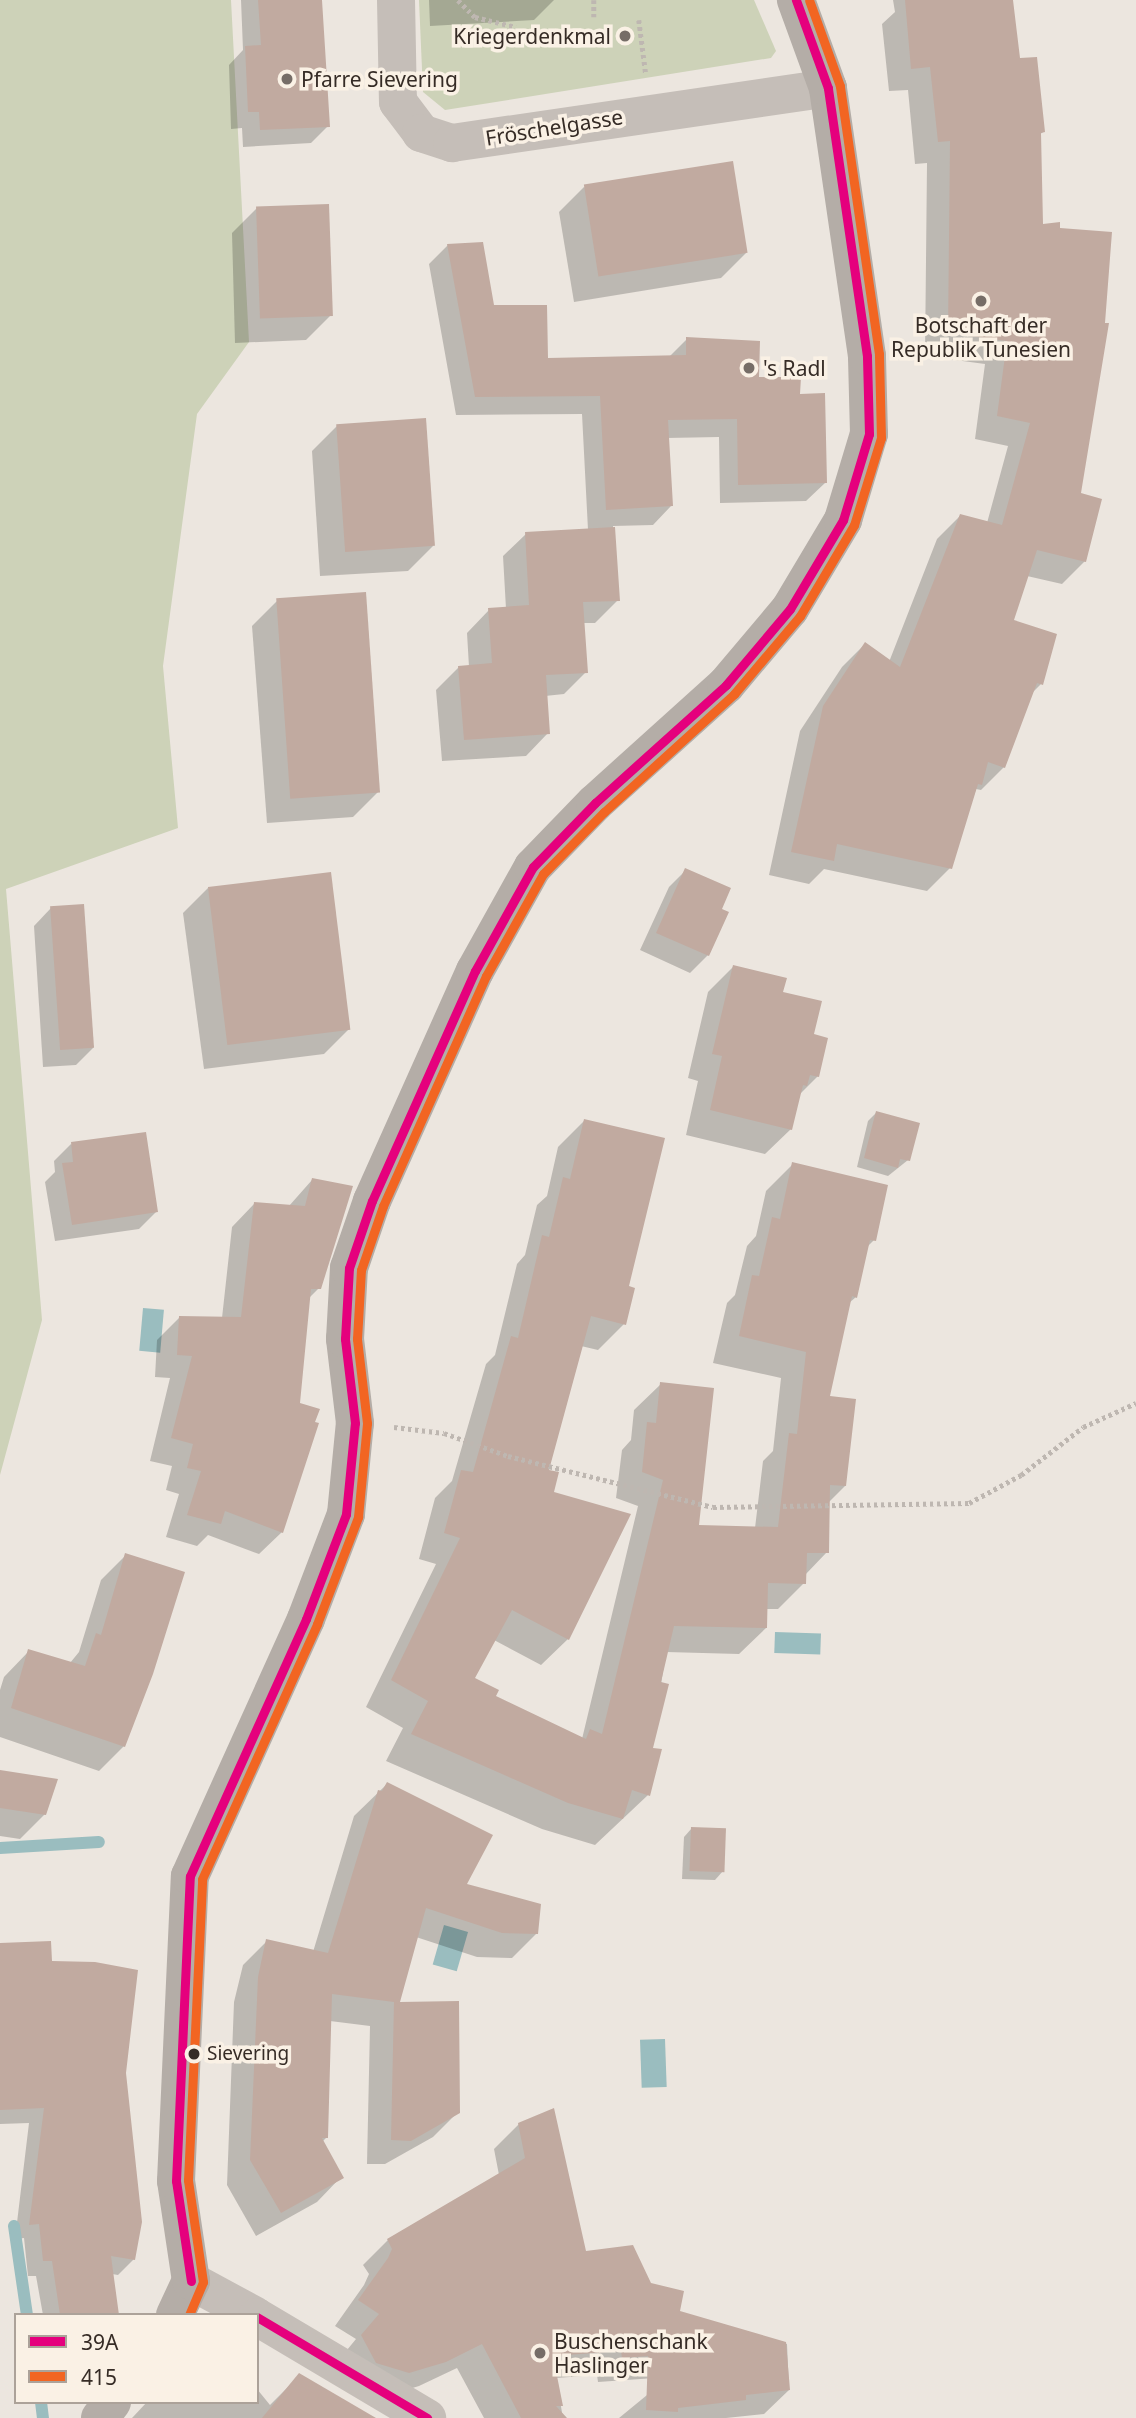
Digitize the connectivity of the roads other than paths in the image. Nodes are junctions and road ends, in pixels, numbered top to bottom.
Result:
1 (396, 0) edge
2 (796, 0) edge
3 (828, 88) junction
4 (191, 2281) junction
5 (176, 2313) edge
6 (250, 2313) edge
7 (259, 2318) edge
8 (111, 2404) edge
9 (100, 2418) edge
10 (427, 2418) edge

1 - 3 street, Fröschelgasse
2 - 3 main road
3 - 4 main road
4 - 5 main road
4 - 6 street
7 - 10 street
8 - 9 main road

